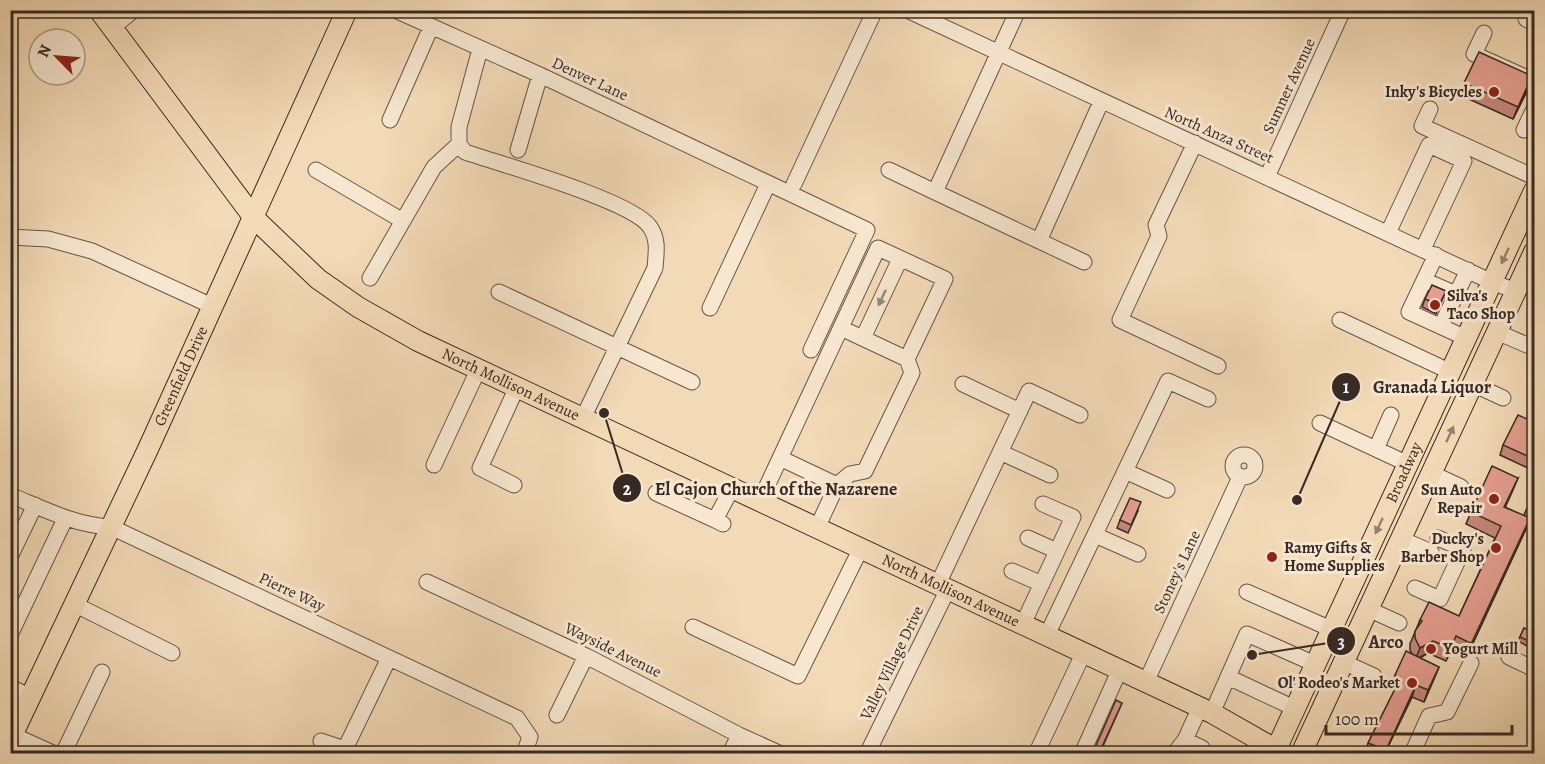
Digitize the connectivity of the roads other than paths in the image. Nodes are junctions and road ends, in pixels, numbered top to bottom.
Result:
1 (99, 10) edge
2 (134, 10) edge
3 (347, 10) edge
4 (394, 10) edge
5 (874, 10) edge
6 (907, 10) edge
7 (1018, 10) edge
8 (1343, 10) edge
9 (113, 27) junction
10 (431, 27) junction
11 (1484, 33) dead end
12 (480, 49) junction
13 (999, 54) junction
14 (540, 75) junction
15 (1534, 81) edge
16 (1101, 102) junction
17 (1430, 109) dead end
18 (1534, 109) edge
19 (390, 120) dead end
20 (1524, 130) dead end
21 (1195, 143) junction
22 (459, 144) junction
23 (518, 150) dead end
24 (316, 170) dead end
25 (890, 170) dead end
26 (1267, 177) junction
27 (1534, 177) edge
28 (768, 184) junction
29 (795, 184) dead end
30 (1534, 191) edge
31 (935, 192) junction
32 (254, 218) junction
33 (404, 221) junction
34 (1388, 233) junction
35 (10, 237) edge
36 (1039, 241) junction
37 (1429, 252) junction
38 (1534, 252) edge
39 (900, 258) junction
40 (1084, 262) dead end
41 (1468, 270) junction
42 (370, 278) dead end
43 (1424, 280) junction
44 (1492, 282) junction
45 (1524, 287) edge
46 (499, 292) dead end
47 (1456, 294) junction
48 (212, 306) junction
49 (710, 308) dead end
50 (1340, 320) dead end
51 (1441, 327) junction
52 (841, 328) junction
53 (1497, 332) junction
54 (863, 338) junction
55 (1466, 338) junction
56 (1527, 345) dead end
57 (617, 347) junction
58 (811, 350) dead end
59 (907, 359) junction
60 (1218, 366) dead end
61 (478, 368) junction
62 (1451, 372) junction
63 (692, 382) dead end
64 (963, 384) dead end
65 (1473, 384) junction
66 (517, 387) junction
67 (1503, 398) dead end
68 (1208, 399) dead end
69 (1020, 411) junction
70 (1080, 415) dead end
71 (1391, 415) dead end
72 (583, 418) junction
73 (1320, 423) dead end
74 (1376, 449) junction
75 (1000, 452) junction
76 (780, 458) junction
77 (1408, 464) junction
78 (434, 465) dead end
79 (1125, 471) junction
80 (1431, 473) junction
81 (1050, 476) dead end
82 (1240, 477) dead end
83 (514, 485) dead end
84 (837, 485) junction
85 (1461, 487) dead end
86 (732, 488) junction
87 (1167, 490) dead end
88 (656, 493) dead end
89 (10, 495) edge
90 (760, 501) junction
91 (1043, 504) dead end
92 (34, 505) junction
93 (65, 519) junction
94 (111, 527) junction
95 (817, 528) junction
96 (1095, 535) junction
97 (1028, 538) dead end
98 (1438, 538) dead end
99 (1401, 539) junction
100 (861, 548) junction
101 (1057, 551) junction
102 (1431, 552) dead end
103 (1137, 555) dead end
104 (10, 556) edge
105 (1012, 571) dead end
106 (427, 582) dead end
107 (1042, 584) junction
108 (943, 587) junction
109 (1415, 588) dead end
110 (1247, 592) dead end
111 (74, 604) junction
112 (1368, 609) junction
113 (1398, 623) dead end
114 (1023, 624) junction
115 (693, 627) dead end
116 (1331, 629) junction
117 (10, 635) edge
118 (1047, 635) junction
119 (1084, 652) junction
120 (172, 653) dead end
121 (586, 656) junction
122 (1509, 657) dead end
123 (389, 658) junction
124 (1344, 662) junction
125 (1471, 663) dead end
126 (1315, 664) junction
127 (1120, 669) junction
128 (1534, 669) edge
129 (102, 672) dead end
130 (1374, 676) dead end
131 (1228, 677) junction
132 (1146, 682) junction
133 (10, 687) edge
134 (31, 697) junction
135 (1294, 708) junction
136 (1206, 710) junction
137 (557, 715) dead end
138 (739, 735) junction
139 (12, 737) edge
140 (1185, 740) junction
141 (321, 741) dead end
142 (1278, 752) edge
143 (56, 753) edge
144 (63, 753) edge
145 (524, 753) edge
146 (730, 753) edge
147 (781, 753) edge
148 (867, 753) edge
149 (1036, 753) edge
150 (1082, 753) edge
151 (1174, 753) edge
152 (1200, 753) edge
153 (1301, 753) edge
154 (1412, 753) edge

1 - 9 main road, North Mollison Avenue
2 - 9 street
3 - 32 main road, Greenfield Drive
4 - 10 street, Denver Lane
5 - 29 street
6 - 13 street, North Anza Street
7 - 13 street
8 - 26 street, Sumner Avenue
9 - 32 main road, North Mollison Avenue
10 - 12 street, Denver Lane
10 - 19 street
11 - 15 street
12 - 14 street, Denver Lane
12 - 22 street
13 - 16 street, North Anza Street
13 - 31 street
14 - 23 street
14 - 28 street, Denver Lane
16 - 21 street, North Anza Street
16 - 36 street
17 - 27 street
18 - 20 street
21 - 26 street, North Anza Street
21 - 60 street
22 - 33 street
22 - 57 street
24 - 33 street
25 - 31 street
26 - 34 street, North Anza Street
28 - 49 street
28 - 58 street, Denver Lane
30 -> 44 main road, Broadway
31 - 36 street
32 - 48 main road, Greenfield Drive
32 - 61 main road, North Mollison Avenue
33 - 42 street
34 - 37 street, North Anza Street
34 - 37 street
35 - 48 street
36 - 40 street
37 - 41 street, North Anza Street
37 - 43 street
38 - 45 main road, Broadway
39 - 52 street
39 -> 54 street
39 - 59 street
41 - 44 street, North Anza Street
41 - 47 street
43 - 47 street
43 - 51 street
44 - 45 street, North Anza Street
44 - 55 main road, Broadway
45 - 53 main road, Broadway
46 - 57 street
47 - 51 street
48 - 94 main road, Greenfield Drive
50 - 62 street
51 - 55 street
52 - 54 street
52 - 76 street
53 - 56 street
53 - 65 main road, Broadway
54 - 59 street
55 - 62 main road, Broadway
57 - 63 street
57 - 72 street
59 - 84 street
61 - 66 main road, North Mollison Avenue
61 - 78 street
62 - 77 main road, Broadway
64 - 69 street
65 - 67 street
80 -> 65 main road, Broadway
66 - 72 main road, North Mollison Avenue
66 - 83 street
68 - 79 street
69 - 70 street, Valley Village Drive
69 - 75 street, Valley Village Drive
71 - 74 street
72 - 86 main road, North Mollison Avenue
73 - 74 street
74 - 77 street
75 - 81 street
75 - 108 street, Valley Village Drive
76 - 84 street
76 - 90 street
77 -> 116 main road, Broadway
79 - 87 street
79 - 96 street
80 - 85 street
80 - 99 main road, Broadway
82 - 132 street, Stoney's Lane
84 - 95 street
86 - 88 street
86 - 90 main road, North Mollison Avenue
89 - 92 street, Pierre Way
90 - 95 main road, North Mollison Avenue
91 - 101 street
92 - 93 street, Pierre Way
92 - 104 street
93 - 94 street, Pierre Way
93 - 117 street
94 - 111 main road, Greenfield Drive
94 - 123 street, Pierre Way
95 - 100 main road, North Mollison Avenue
96 - 103 street
96 - 118 street
97 - 101 street
98 - 109 street
99 - 102 street
99 - 112 main road, Broadway
100 - 108 main road, North Mollison Avenue
100 - 115 street
101 - 107 street
105 - 107 street
106 - 121 street, Wayside Avenue
107 - 114 street
108 - 114 main road, North Mollison Avenue
108 - 148 street, Valley Village Drive
110 - 116 street
111 - 120 street
111 - 134 main road, Greenfield Drive
112 - 113 street
112 - 124 main road, Broadway
114 - 118 main road, North Mollison Avenue
116 - 126 main road, Broadway
118 - 119 main road, North Mollison Avenue
119 - 127 main road, North Mollison Avenue
119 - 149 street
121 - 137 street
121 - 138 street, Wayside Avenue
122 - 128 street
123 - 141 street
123 - 145 street, Pierre Way
124 - 130 street
124 - 153 main road, Broadway
125 - 154 street
126 - 131 street
126 - 135 main road, Broadway
127 - 132 main road, North Mollison Avenue
127 - 150 street
129 - 144 street
131 - 135 street
131 - 136 street
132 - 136 main road, North Mollison Avenue
133 - 134 street
134 - 139 main road, Greenfield Drive
135 - 142 main road, Broadway
136 - 140 street
136 - 142 main road, North Mollison Avenue
138 - 146 street
138 - 147 street, Wayside Avenue
139 - 143 street
140 - 151 street
140 - 152 street

